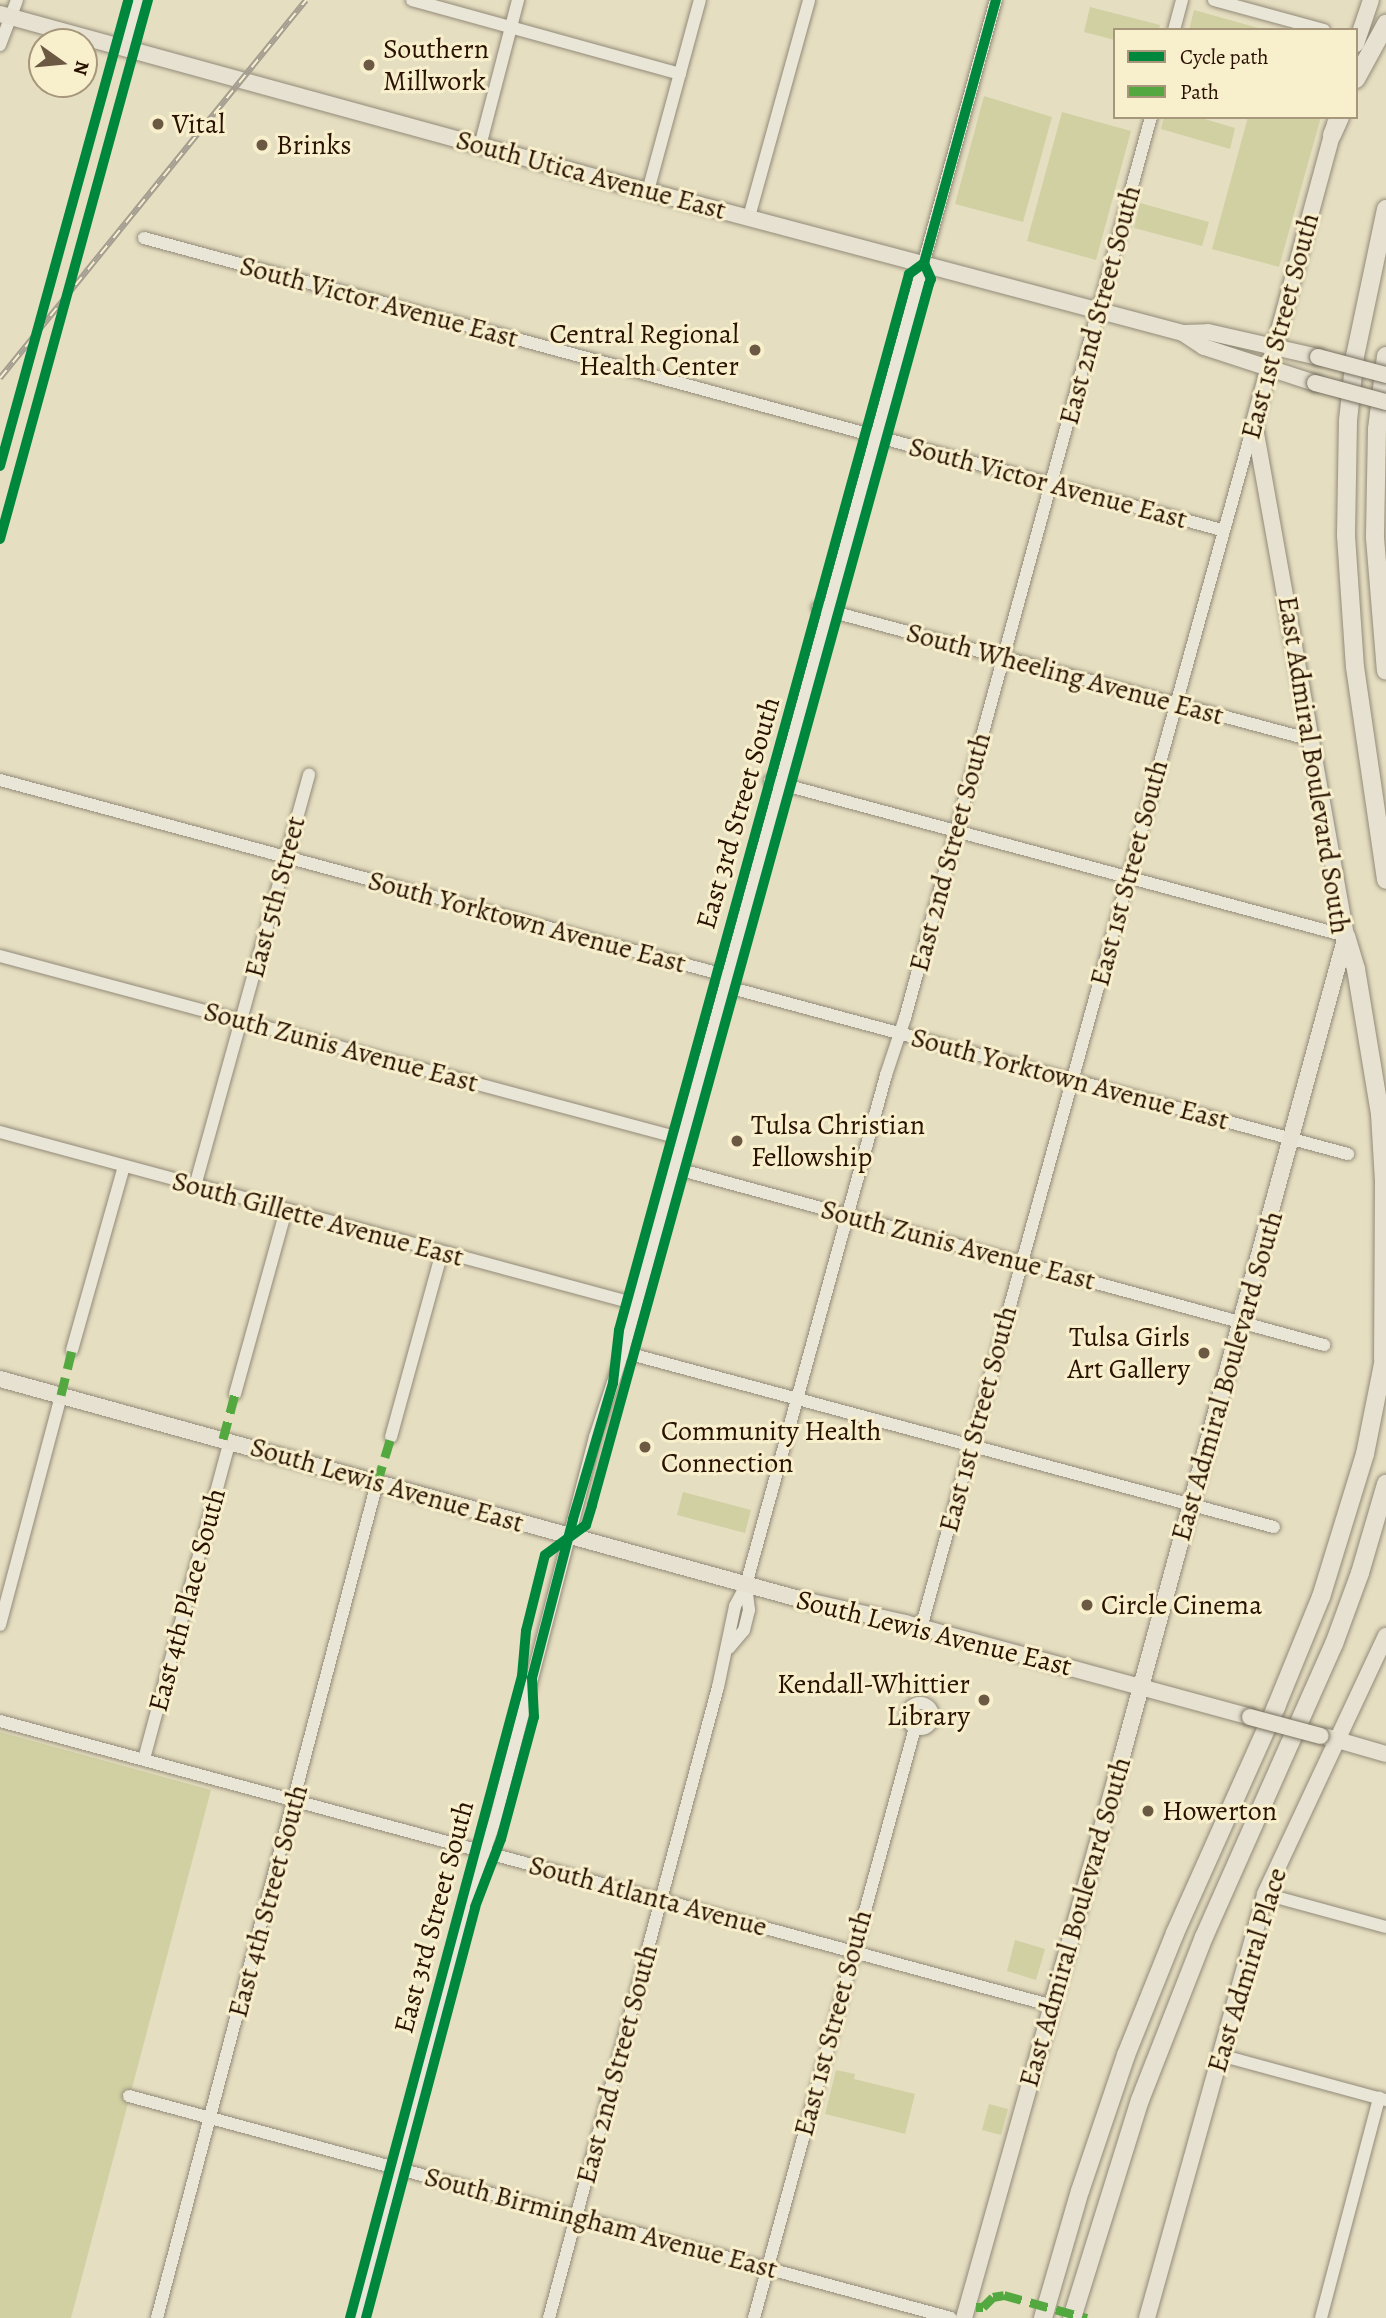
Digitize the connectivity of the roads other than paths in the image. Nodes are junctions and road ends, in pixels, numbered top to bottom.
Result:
1 (17, 0) edge
2 (138, 0) edge
3 (412, 0) edge
4 (518, 0) edge
5 (700, 0) edge
6 (809, 0) edge
7 (996, 0) edge
8 (1182, 0) edge
9 (1214, 0) edge
10 (1371, 0) edge
11 (5, 15) edge
12 (1386, 24) edge
13 (510, 28) junction
14 (1175, 28) edge
15 (1317, 28) edge
16 (1358, 37) edge
17 (0, 45) edge
18 (125, 47) junction
19 (680, 74) junction
20 (1358, 75) edge
21 (1150, 119) edge
22 (1336, 123) edge
23 (480, 146) junction
24 (648, 191) junction
25 (1386, 209) edge
26 (749, 217) junction
27 (144, 238) dead end
28 (924, 263) junction
29 (1099, 310) junction
30 (1183, 333) junction
31 (1274, 346) junction
32 (1386, 356) edge
33 (1268, 369) junction
34 (1386, 375) edge
35 (1386, 402) edge
36 (1254, 422) junction
37 (876, 437) junction
38 (1051, 485) junction
39 (1222, 530) junction
40 (823, 609) junction
41 (1003, 658) junction
42 (1386, 671) edge
43 (1176, 705) junction
44 (1312, 740) junction
45 (309, 774) dead end
46 (0, 780) edge
47 (775, 782) junction
48 (956, 831) junction
49 (286, 857) junction
50 (1128, 878) junction
51 (1386, 880) edge
52 (1346, 936) junction
53 (0, 956) edge
54 (726, 981) junction
55 (241, 1021) junction
56 (900, 1033) junction
57 (1072, 1079) junction
58 (0, 1132) edge
59 (682, 1139) junction
60 (1293, 1139) junction
61 (1348, 1154) dead end
62 (124, 1166) junction
63 (674, 1168) junction
64 (195, 1186) junction
65 (285, 1210) junction
66 (847, 1215) junction
67 (442, 1252) junction
68 (1021, 1262) junction
69 (636, 1304) junction
70 (1242, 1322) junction
71 (1324, 1345) dead end
72 (1386, 1349) edge
73 (72, 1350) dead end
74 (622, 1352) junction
75 (1383, 1369) junction
76 (0, 1379) edge
77 (235, 1394) dead end
78 (61, 1395) junction
79 (797, 1397) junction
80 (391, 1437) dead end
81 (230, 1441) junction
82 (971, 1445) junction
83 (377, 1483) junction
84 (1386, 1484) edge
85 (1190, 1506) junction
86 (1274, 1527) dead end
87 (568, 1536) junction
88 (746, 1585) junction
89 (0, 1625) edge
90 (921, 1628) junction
91 (1386, 1636) edge
92 (1139, 1686) junction
93 (0, 1721) edge
94 (915, 1728) dead end
95 (1329, 1738) junction
96 (1386, 1754) edge
97 (144, 1759) junction
98 (295, 1801) junction
99 (484, 1852) junction
100 (1265, 1894) junction
101 (661, 1899) junction
102 (1386, 1927) edge
103 (852, 1951) junction
104 (1053, 2006) junction
105 (1220, 2056) junction
106 (129, 2096) dead end
107 (1382, 2099) edge
108 (210, 2117) junction
109 (398, 2168) junction
110 (576, 2216) junction
111 (767, 2269) junction
112 (157, 2318) edge
113 (358, 2318) edge
114 (549, 2318) edge
115 (754, 2318) edge
116 (951, 2318) edge
117 (964, 2318) edge
118 (1043, 2318) edge
119 (1072, 2318) edge
120 (1147, 2318) edge
121 (1321, 2318) edge

1 - 11 street
2 - 18 street
3 - 13 street
4 - 13 street
5 - 19 street
6 - 26 street
7 - 28 street, East 3rd Street South
8 - 14 street
9 - 15 street
10 - 16 main road
11 - 17 street
11 - 18 main road, South Utica Avenue East
12 - 20 highway
13 - 19 street
13 - 23 street
18 - 23 main road, South Utica Avenue East
19 - 24 street
21 - 29 street, East 2nd Street South
22 - 31 main road, East 1st Street South
23 - 24 main road, South Utica Avenue East
24 - 26 main road, South Utica Avenue East
25 - 51 highway
26 - 28 main road, South Utica Avenue East
27 - 37 street, South Victor Avenue East
28 - 29 main road, South Utica Avenue East
28 - 37 street, East 3rd Street South
29 - 30 main road, South Utica Avenue East
29 - 38 street, East 2nd Street South
30 - 31 main road, South Utica Avenue East
30 - 33 main road, South Utica Avenue East
31 - 33 main road, East 1st Street South
31 - 34 main road, South Utica Avenue East, bridge
32 - 42 highway
33 - 35 main road, South Utica Avenue East, bridge
33 - 36 main road, East 1st Street South
36 - 39 street, East 1st Street South
36 - 44 main road, East Admiral Boulevard South
37 - 38 street, South Victor Avenue East
37 - 40 street, East 3rd Street South
38 - 39 street, South Victor Avenue East
38 - 41 street, East 2nd Street South
39 - 43 street, East 1st Street South
40 - 41 street, South Wheeling Avenue East
40 - 47 street, East 3rd Street South
41 - 43 street, South Wheeling Avenue East
41 - 48 street, East 2nd Street South
43 - 44 street, South Wheeling Avenue East
43 - 50 street, East 1st Street South
44 - 52 main road, East Admiral Boulevard South
45 - 49 street, East 5th Street
46 - 49 street, South Yorktown Avenue East
47 - 48 street
47 - 54 street, East 3rd Street South
48 - 50 street
48 - 56 street, East 2nd Street South
49 - 54 street, South Yorktown Avenue East
49 - 55 street, East 5th Street
50 - 52 street
50 - 57 street, East 1st Street South
52 - 60 main road, East Admiral Boulevard South
52 - 75 highway
53 - 55 street, South Zunis Avenue East
54 - 56 street, South Yorktown Avenue East
54 - 59 street, East 3rd Street South
55 - 59 street, South Zunis Avenue East
55 - 64 street, East 5th Street
56 - 57 street, South Yorktown Avenue East
56 - 66 street, East 2nd Street South
57 - 60 street, South Yorktown Avenue East
57 - 68 street, East 1st Street South
58 - 62 street, South Gillette Avenue East
59 - 63 street, East 3rd Street South
60 - 61 street, South Yorktown Avenue East
60 - 70 main road, East Admiral Boulevard South
62 - 64 street, South Gillette Avenue East
62 - 73 street
63 - 66 street, South Zunis Avenue East
63 - 69 street, East 3rd Street South
64 - 65 street, South Gillette Avenue East
65 - 67 street, South Gillette Avenue East
65 - 77 street
66 - 68 street, South Zunis Avenue East
66 - 79 street, East 2nd Street South
67 - 69 street, South Gillette Avenue East
67 - 80 street
68 - 70 street, South Zunis Avenue East
68 - 82 street, East 1st Street South
69 - 74 street, East 3rd Street South
70 - 71 street, South Zunis Avenue East
70 - 85 main road, East Admiral Boulevard South
72 - 75 highway
74 - 79 street
74 - 87 street, East 3rd Street South
75 - 118 highway
76 - 78 main road, South Lewis Avenue East
78 - 81 main road, South Lewis Avenue East
78 - 89 street
79 - 82 street
79 - 88 street, East 2nd Street South
81 - 83 main road, South Lewis Avenue East
81 - 97 street, East 4th Place South
82 - 85 street
82 - 90 street, East 1st Street South
83 - 87 main road, South Lewis Avenue East
83 - 98 street, East 4th Street South
84 - 119 highway
85 - 86 street
85 - 92 main road, East Admiral Boulevard South
87 - 88 main road, South Lewis Avenue East
87 - 99 street, East 3rd Street South
88 - 90 main road, South Lewis Avenue East
88 - 101 street, East 2nd Street South
90 - 92 main road, South Lewis Avenue East
91 - 95 main road, East Admiral Place
92 - 95 main road, South Lewis Avenue East, bridge
92 - 104 main road, East Admiral Boulevard South
93 - 97 street, South Atlanta Avenue
94 - 103 street, East 1st Street South
95 - 96 main road, South Lewis Avenue East
95 - 100 main road, East Admiral Place
97 - 98 street, South Atlanta Avenue
98 - 99 street, South Atlanta Avenue
98 - 108 street, East 4th Street South
99 - 101 street, South Atlanta Avenue
99 - 109 street, East 3rd Street South
100 - 102 street
100 - 105 main road, East Admiral Place
101 - 103 street, South Atlanta Avenue
101 - 110 street, East 2nd Street South
103 - 104 street, South Atlanta Avenue
103 - 111 street, East 1st Street South
104 - 117 main road, East Admiral Boulevard South
105 - 107 street
105 - 120 main road, East Admiral Place
106 - 108 street, South Birmingham Avenue East
107 - 121 street
108 - 109 street, South Birmingham Avenue East
108 - 112 street, East 4th Street South
109 - 110 street, South Birmingham Avenue East
109 - 113 street, East 3rd Street South
110 - 111 street, South Birmingham Avenue East
110 - 114 street, East 2nd Street South
111 - 115 street, East 1st Street South
111 - 116 street, South Birmingham Avenue East

